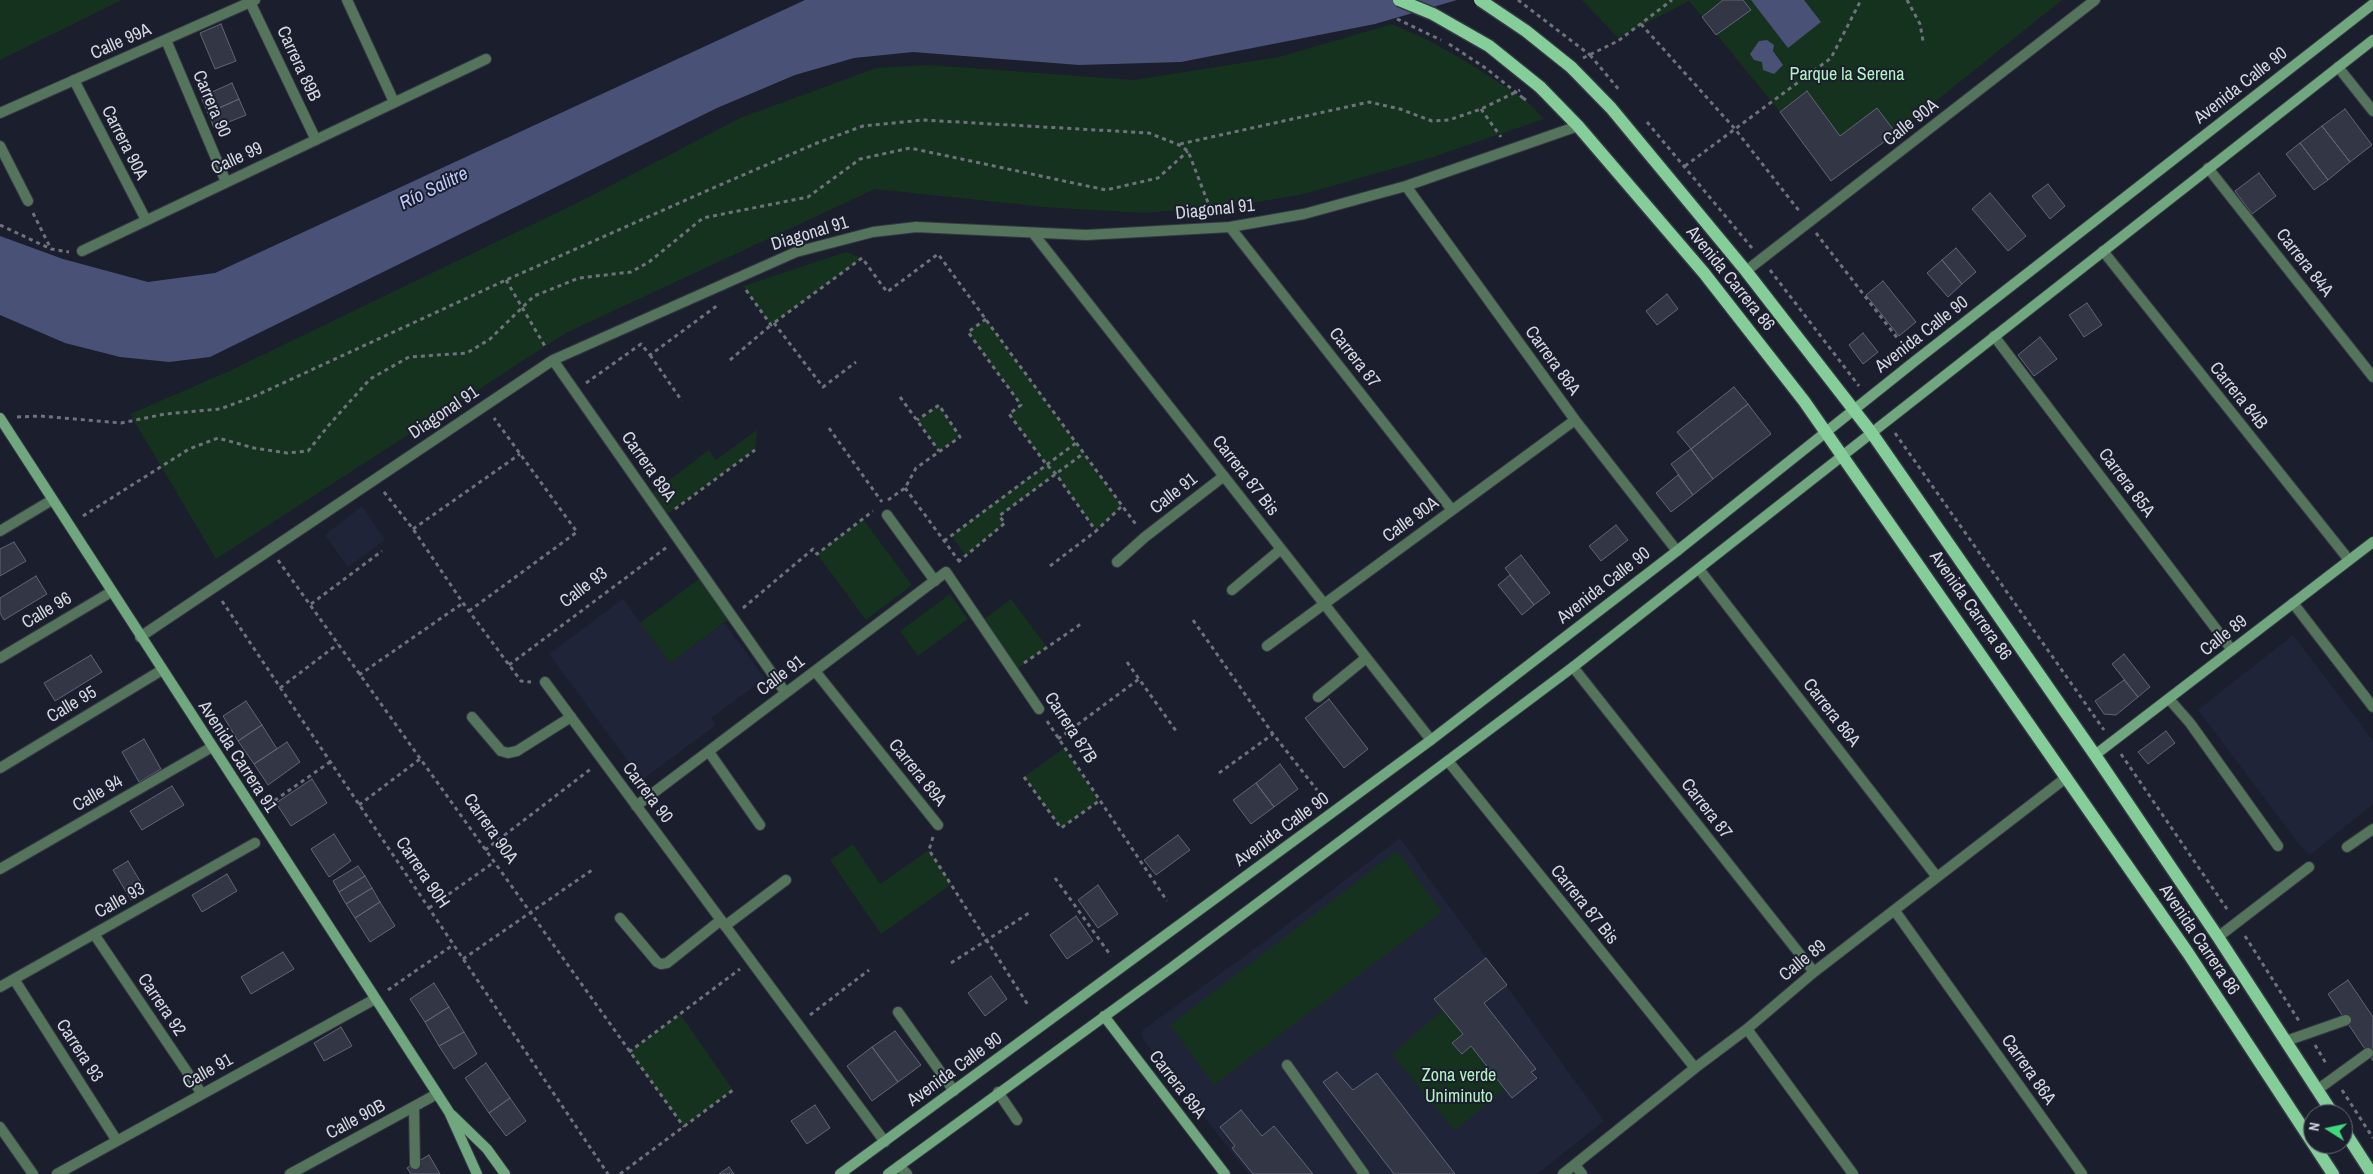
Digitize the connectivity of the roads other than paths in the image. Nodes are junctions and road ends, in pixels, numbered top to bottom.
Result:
1 (347, 0) edge
2 (1399, 0) edge
3 (1480, 0) edge
4 (2096, 0) edge
5 (253, 1) edge
6 (2373, 4) edge
7 (166, 40) junction
8 (2373, 40) edge
9 (486, 59) dead end
10 (2338, 67) junction
11 (74, 80) junction
12 (394, 102) junction
13 (2373, 111) edge
14 (0, 113) edge
15 (1578, 126) junction
16 (316, 140) junction
17 (0, 146) edge
18 (2208, 168) junction
19 (226, 182) junction
20 (1406, 186) junction
21 (28, 201) road end
22 (146, 220) junction
23 (1230, 227) junction
24 (1033, 233) junction
25 (82, 251) road end
26 (2103, 251) junction
27 (1746, 271) junction
28 (1994, 336) junction
29 (553, 360) junction
30 (2373, 377) edge
31 (1854, 410) junction
32 (0, 418) edge
33 (1575, 420) junction
34 (1827, 432) junction
35 (1871, 432) junction
36 (1843, 456) junction
37 (1224, 476) junction
38 (52, 500) junction
39 (1452, 510) junction
40 (887, 515) dead end
41 (0, 531) edge
42 (2373, 542) edge
43 (1281, 549) junction
44 (1677, 551) junction
45 (2349, 560) junction
46 (1117, 562) dead end
47 (1699, 569) junction
48 (946, 572) joint
49 (935, 581) junction
50 (1232, 590) dead end
51 (111, 592) junction
52 (2293, 603) junction
53 (1324, 604) junction
54 (140, 637) junction
55 (1267, 646) dead end
56 (2232, 650) junction
57 (0, 658) edge
58 (1366, 658) junction
59 (1573, 667) junction
60 (162, 670) junction
61 (815, 671) junction
62 (545, 682) road end
63 (785, 692) junction
64 (1318, 697) dead end
65 (2169, 699) junction
66 (2373, 708) edge
67 (1039, 709) road end
68 (472, 717) dead end
69 (571, 717) junction
70 (1431, 740) junction
71 (212, 747) junction
72 (709, 752) junction
73 (2095, 755) junction
74 (1448, 761) junction
75 (0, 768) edge
76 (2067, 777) junction
77 (636, 806) junction
78 (938, 824) road end
79 (760, 825) dead end
80 (2373, 829) edge
81 (255, 843) dead end
82 (2278, 846) dead end
83 (2347, 847) dead end
84 (2309, 867) dead end
85 (0, 869) edge
86 (1937, 877) junction
87 (786, 880) dead end
88 (1894, 911) junction
89 (620, 918) dead end
90 (723, 923) junction
91 (94, 934) junction
92 (2218, 937) junction
93 (1814, 972) junction
94 (14, 979) junction
95 (0, 987) edge
96 (375, 999) junction
97 (898, 1012) dead end
98 (1104, 1016) junction
99 (2346, 1020) dead end
100 (1747, 1029) junction
101 (2286, 1041) junction
102 (2368, 1053) dead end
103 (1287, 1064) dead end
104 (1694, 1068) junction
105 (2317, 1090) junction
106 (954, 1091) junction
107 (998, 1092) junction
108 (202, 1094) junction
109 (437, 1094) junction
110 (2326, 1104) edge
111 (414, 1107) junction
112 (449, 1112) junction
113 (1017, 1120) dead end
114 (0, 1127) edge
115 (118, 1141) junction
116 (884, 1142) junction
117 (2353, 1145) edge
118 (415, 1164) dead end
119 (1574, 1165) junction
120 (899, 1166) junction
121 (475, 1173) edge
122 (33, 1174) edge
123 (57, 1174) edge
124 (290, 1174) edge
125 (505, 1174) edge
126 (840, 1174) edge
127 (888, 1174) edge
128 (907, 1174) edge
129 (1225, 1174) edge
130 (1364, 1174) edge
131 (1563, 1174) edge
132 (1582, 1174) edge
133 (1853, 1174) edge
134 (2082, 1174) edge
135 (2333, 1174) edge
136 (2372, 1174) edge

1 - 12 street
2 - 15 main road, Avenida Carrera 86, bridge
3 - 27 main road, Avenida Carrera 86, bridge
4 - 27 street, Calle 90A
5 - 7 street, Calle 99A
5 - 16 street, Carrera 89B
6 - 31 main road, Avenida Calle 90
7 - 11 street, Calle 99A
7 - 19 street, Carrera 90
8 - 10 main road
9 - 12 street, Calle 99
10 - 13 street
10 - 18 main road
11 - 14 street, Calle 99A
11 - 22 street, Carrera 90A
12 - 16 street, Calle 99
15 - 20 street, Diagonal 91
15 - 34 main road, Avenida Carrera 86
16 - 19 street, Calle 99
17 - 21 street
18 - 26 main road
18 - 30 street, Carrera 84A
19 - 22 street, Calle 99
20 - 23 street, Diagonal 91
20 - 33 street, Carrera 86A
22 - 25 street, Calle 99
23 - 24 street, Diagonal 91
23 - 39 street, Carrera 87
24 - 29 street, Diagonal 91
24 - 37 street, Carrera 87 Bis
26 - 28 main road
26 - 45 street, Carrera 84B
27 - 31 main road, Avenida Carrera 86
28 - 35 main road
28 - 56 street, Carrera 85A
29 - 54 street, Diagonal 91
29 - 63 street, Carrera 89A
31 - 34 main road, Avenida Calle 90
31 - 35 main road, Avenida Carrera 86
32 - 38 main road, Avenida Carrera 91
33 - 39 street, Calle 90A
33 - 44 street, Carrera 86A
34 - 36 main road, Avenida Carrera 86
34 - 44 main road, Avenida Calle 90
35 - 36 main road
35 - 73 main road, Avenida Carrera 86
36 - 47 main road
36 - 76 main road, Avenida Carrera 86
37 - 43 street, Carrera 87 Bis
37 - 46 street, Calle 91
38 - 41 street
38 - 51 main road, Avenida Carrera 91
39 - 53 street, Calle 90A
40 - 49 street
42 - 45 main road, Calle 89
43 - 50 street
43 - 53 street, Carrera 87 Bis
44 - 70 main road, Avenida Calle 90
45 - 52 main road, Calle 89
47 - 59 main road
47 - 86 street, Carrera 86A
48 - 49 street, Calle 91
48 - 67 street, Carrera 87B
49 - 61 street, Calle 91
51 - 54 main road, Avenida Carrera 91
51 - 57 street, Calle 96
52 - 56 main road, Calle 89
52 - 66 street
53 - 55 street, Calle 90A
53 - 58 street, Carrera 87 Bis
54 - 60 main road, Avenida Carrera 91
56 - 65 main road, Calle 89
58 - 64 street
58 - 70 street, Carrera 87 Bis
59 - 74 main road
59 - 93 street, Carrera 87
60 - 71 main road, Avenida Carrera 91
60 - 75 street, Calle 95
61 - 63 street, Calle 91
61 - 78 street, Carrera 89A
62 - 69 street, Carrera 90
63 - 72 street, Calle 91
65 - 73 main road, Calle 89
65 - 82 street
68 - 69 street
69 - 77 street, Carrera 90
70 - 106 main road, Avenida Calle 90
71 - 85 street, Calle 94
71 - 96 main road, Avenida Carrera 91
72 - 77 street, Calle 91
72 - 79 street
73 - 92 main road, Avenida Carrera 86
74 - 98 main road
74 - 104 street, Carrera 87 Bis
76 - 86 street, Calle 89
76 - 135 main road, Avenida Carrera 86
77 - 90 street, Carrera 90
80 - 83 street
81 - 91 street, Calle 93
84 - 92 street
86 - 88 street, Calle 89
87 - 90 street
88 - 93 street, Calle 89
88 - 134 street, Carrera 86A
89 - 90 street
90 - 116 street, Carrera 90
91 - 94 street, Calle 93
91 - 108 street, Carrera 92
92 - 101 main road, Avenida Carrera 86
93 - 100 street, Calle 89
94 - 95 street, Calle 93
94 - 115 street, Carrera 93
96 - 108 street, Calle 91
96 - 109 main road, Avenida Carrera 91
97 - 106 street
98 - 107 main road
98 - 129 main road, Carrera 89A
99 - 101 street
100 - 104 street, Calle 89
100 - 133 street
101 - 105 main road, Avenida Carrera 86
102 - 105 street
103 - 130 street
104 - 119 street, Calle 89
105 - 110 main road, Avenida Carrera 86
106 - 116 main road, Avenida Calle 90
107 - 113 street
107 - 120 main road
108 - 115 street, Calle 91
109 - 111 street, Calle 90B
109 - 112 main road, Avenida Carrera 91
111 - 118 street
111 - 124 street, Calle 90B
112 - 121 main road, Avenida Carrera 91
112 - 125 main road, Avenida Carrera 91
114 - 122 street
115 - 123 street, Calle 91
116 - 126 main road, Avenida Calle 90
117 - 136 main road
119 - 131 street, Calle 89
119 - 132 street
120 - 127 main road
120 - 128 street

